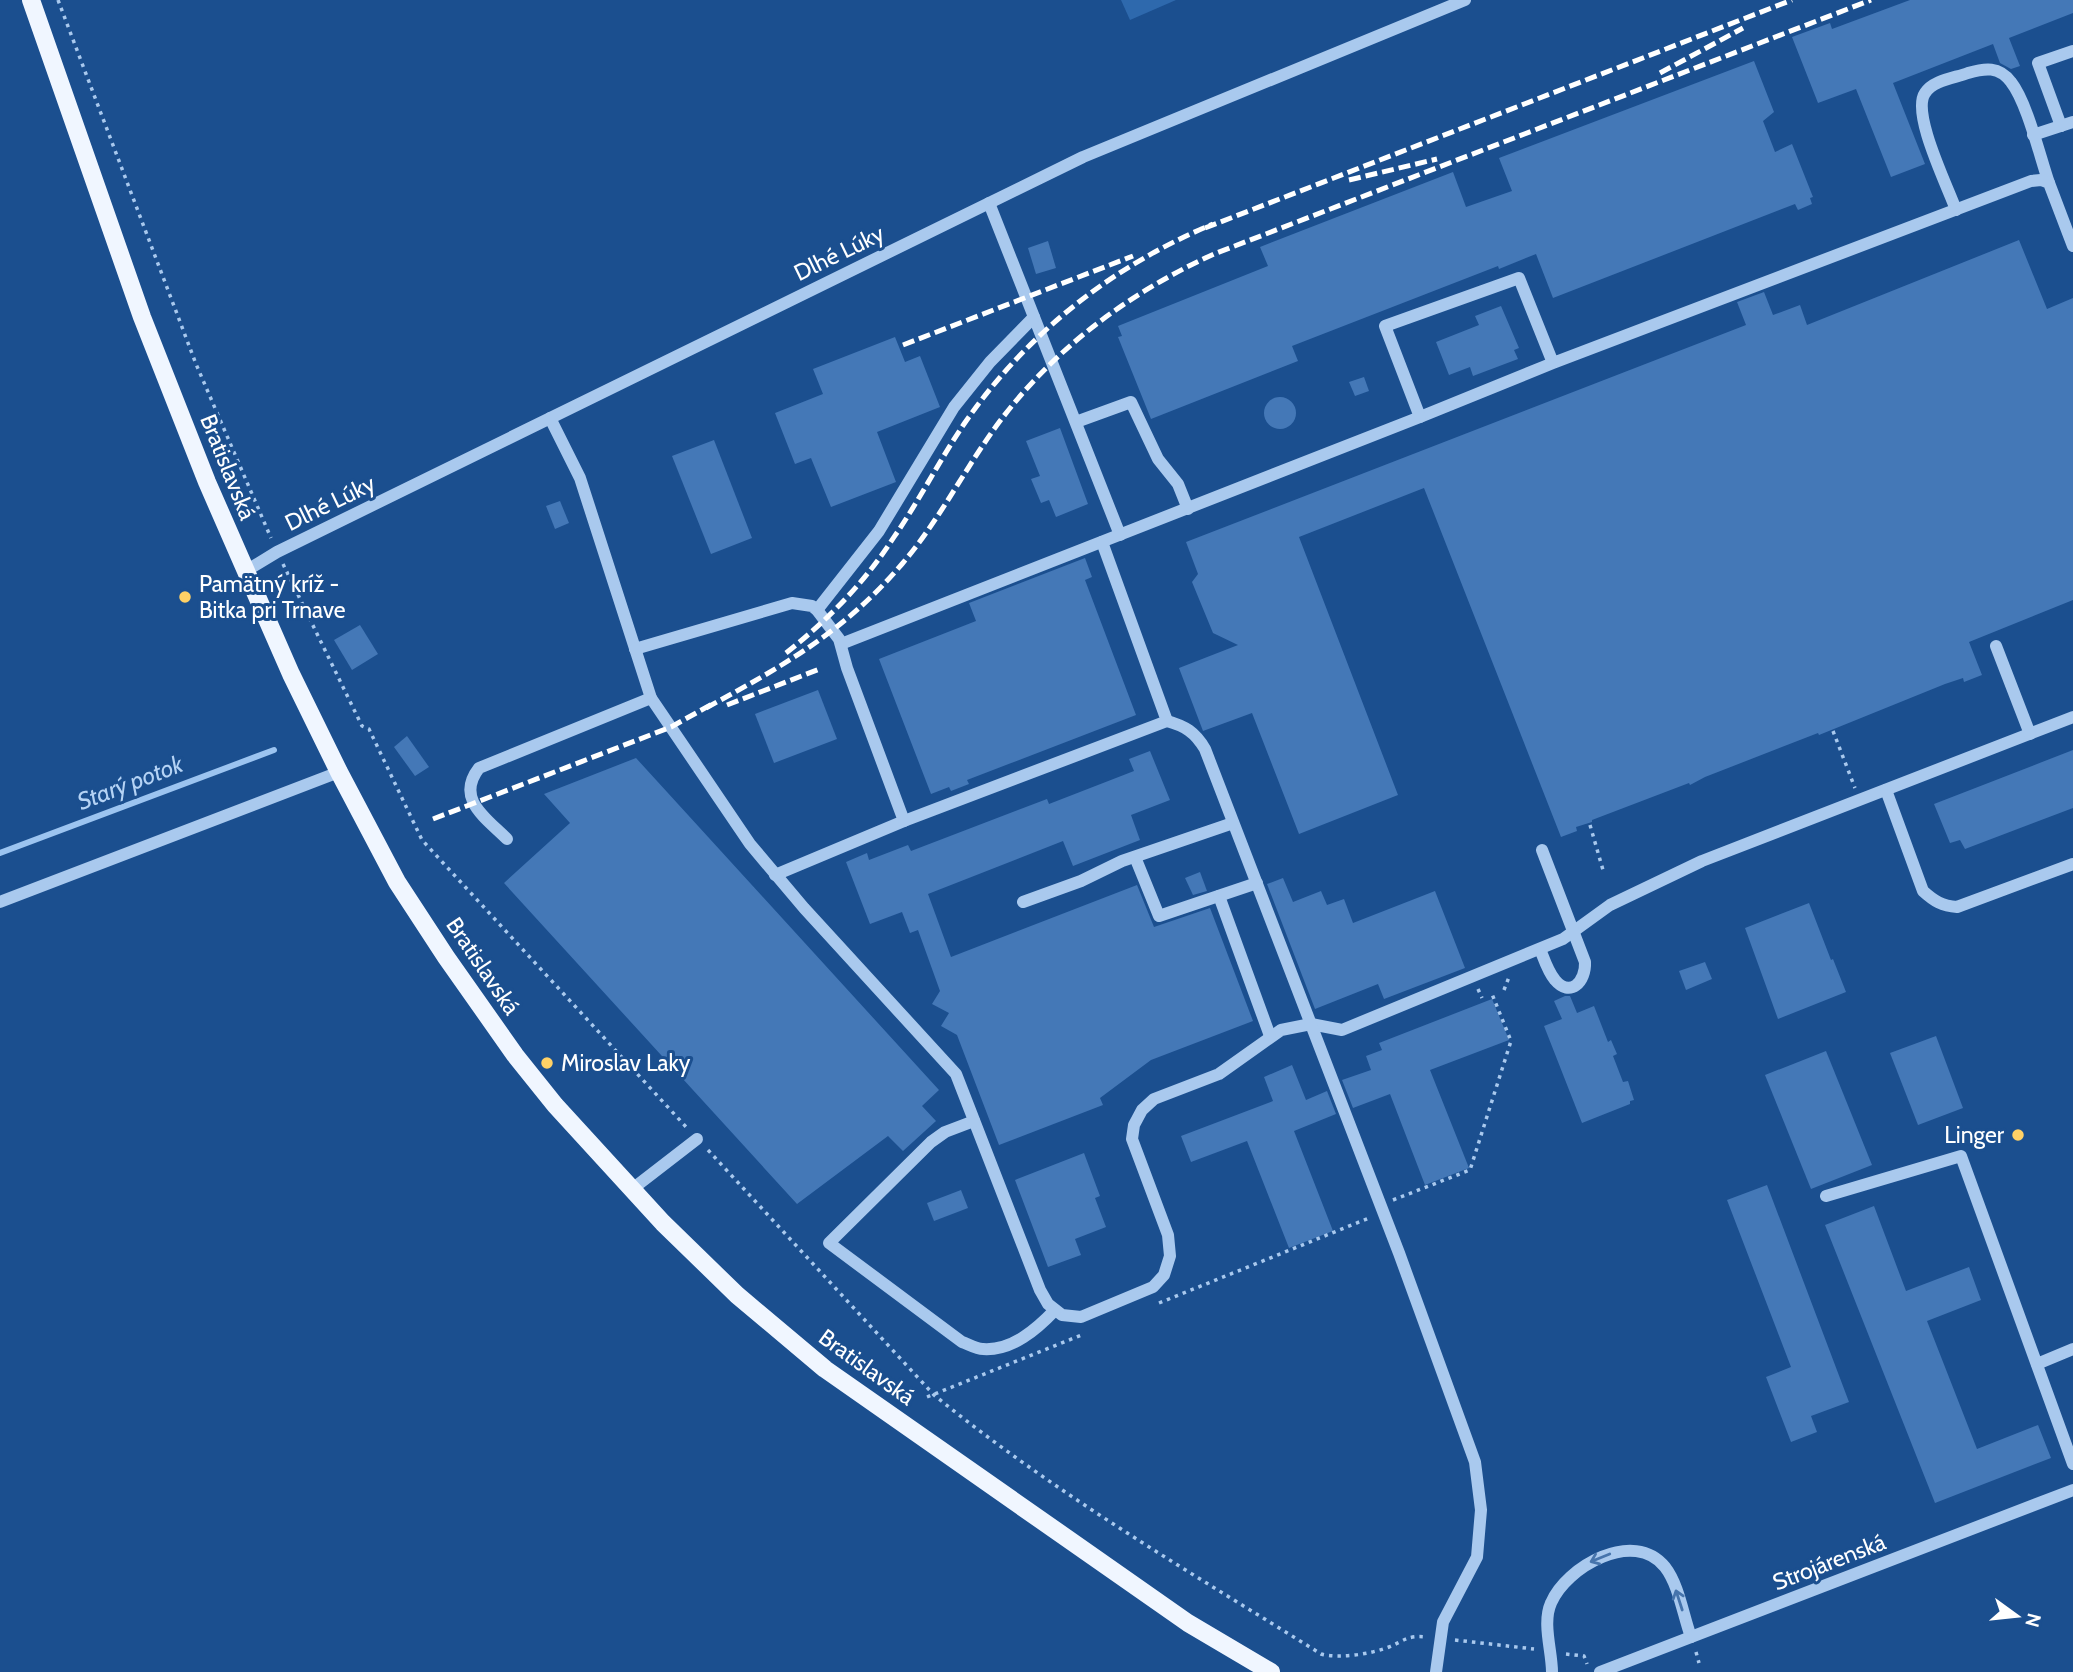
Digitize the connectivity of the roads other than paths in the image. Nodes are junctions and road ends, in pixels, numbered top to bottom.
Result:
1 (31, 0) edge
2 (1465, 0) edge
3 (2073, 51) edge
4 (2067, 124) edge
5 (2033, 135) junction
6 (2049, 183) junction
7 (989, 203) junction
8 (1956, 209) junction
9 (2073, 246) edge
10 (1034, 317) junction
11 (1553, 363) junction
12 (1420, 417) junction
13 (550, 418) junction
14 (1076, 422) junction
15 (1188, 509) junction
16 (1120, 535) junction
17 (1102, 542) junction
18 (244, 572) junction
19 (817, 610) junction
20 (841, 644) junction
21 (1996, 646) dead end
22 (635, 649) junction
23 (651, 698) junction
24 (2073, 718) edge
25 (1167, 721) junction
26 (2029, 734) junction
27 (339, 772) junction
28 (1886, 790) junction
29 (904, 821) junction
30 (1233, 822) junction
31 (507, 839) dead end
32 (1542, 849) dead end
33 (1135, 857) junction
34 (2073, 864) edge
35 (775, 874) junction
36 (1257, 883) junction
37 (1219, 896) junction
38 (0, 902) edge
39 (1023, 902) dead end
40 (1573, 932) junction
41 (1540, 949) junction
42 (1311, 1024) junction
43 (1270, 1036) junction
44 (974, 1121) junction
45 (697, 1139) dead end
46 (631, 1190) junction
47 (1826, 1196) dead end
48 (1055, 1310) junction
49 (2073, 1349) edge
50 (2037, 1364) junction
51 (2068, 1435) edge
52 (2073, 1464) edge
53 (2073, 1490) edge
54 (1691, 1637) junction
55 (1632, 1666) edge
56 (1271, 1672) edge
57 (1436, 1672) edge
58 (1552, 1672) edge
59 (1600, 1672) edge

1 - 18 main road, Bratislavská
2 - 7 street, Dlhé Lúky
3 - 4 street
4 - 5 street
5 - 6 street
5 - 8 street
6 - 8 street
6 - 9 street
7 - 10 street
7 - 13 street, Dlhé Lúky
8 - 11 street
10 - 14 street
10 - 19 street
11 - 12 street
11 - 12 street
12 - 15 street
13 - 18 street, Dlhé Lúky
13 - 22 street
14 - 15 street
14 - 16 street
15 - 16 street
16 - 17 street
17 - 20 street
17 - 25 street
18 - 27 main road, Bratislavská
19 - 20 street
19 - 22 street
20 - 29 street
21 - 26 street
22 - 23 street
23 - 31 street
23 - 35 street
24 - 26 street
25 - 29 street
25 - 30 street
26 - 28 street
27 - 38 street
27 - 46 main road, Bratislavská
28 - 34 street
28 - 40 street
29 - 35 street
30 - 33 street
30 - 36 street
32 - 40 street
33 - 37 street
33 - 39 street
35 - 44 street
36 - 37 street
36 - 42 street
37 - 43 street
40 - 41 street
40 - 41 street
41 - 42 street
42 - 43 street
42 - 57 street
43 - 48 street
44 - 48 street
44 - 48 street
45 - 46 street
46 - 56 main road, Bratislavská
47 - 50 street
49 - 50 street
50 - 51 street
51 - 52 street
53 - 54 street, Strojárenská
54 - 55 street, Strojárenská
54 -> 58 street
55 - 59 street, Strojárenská

